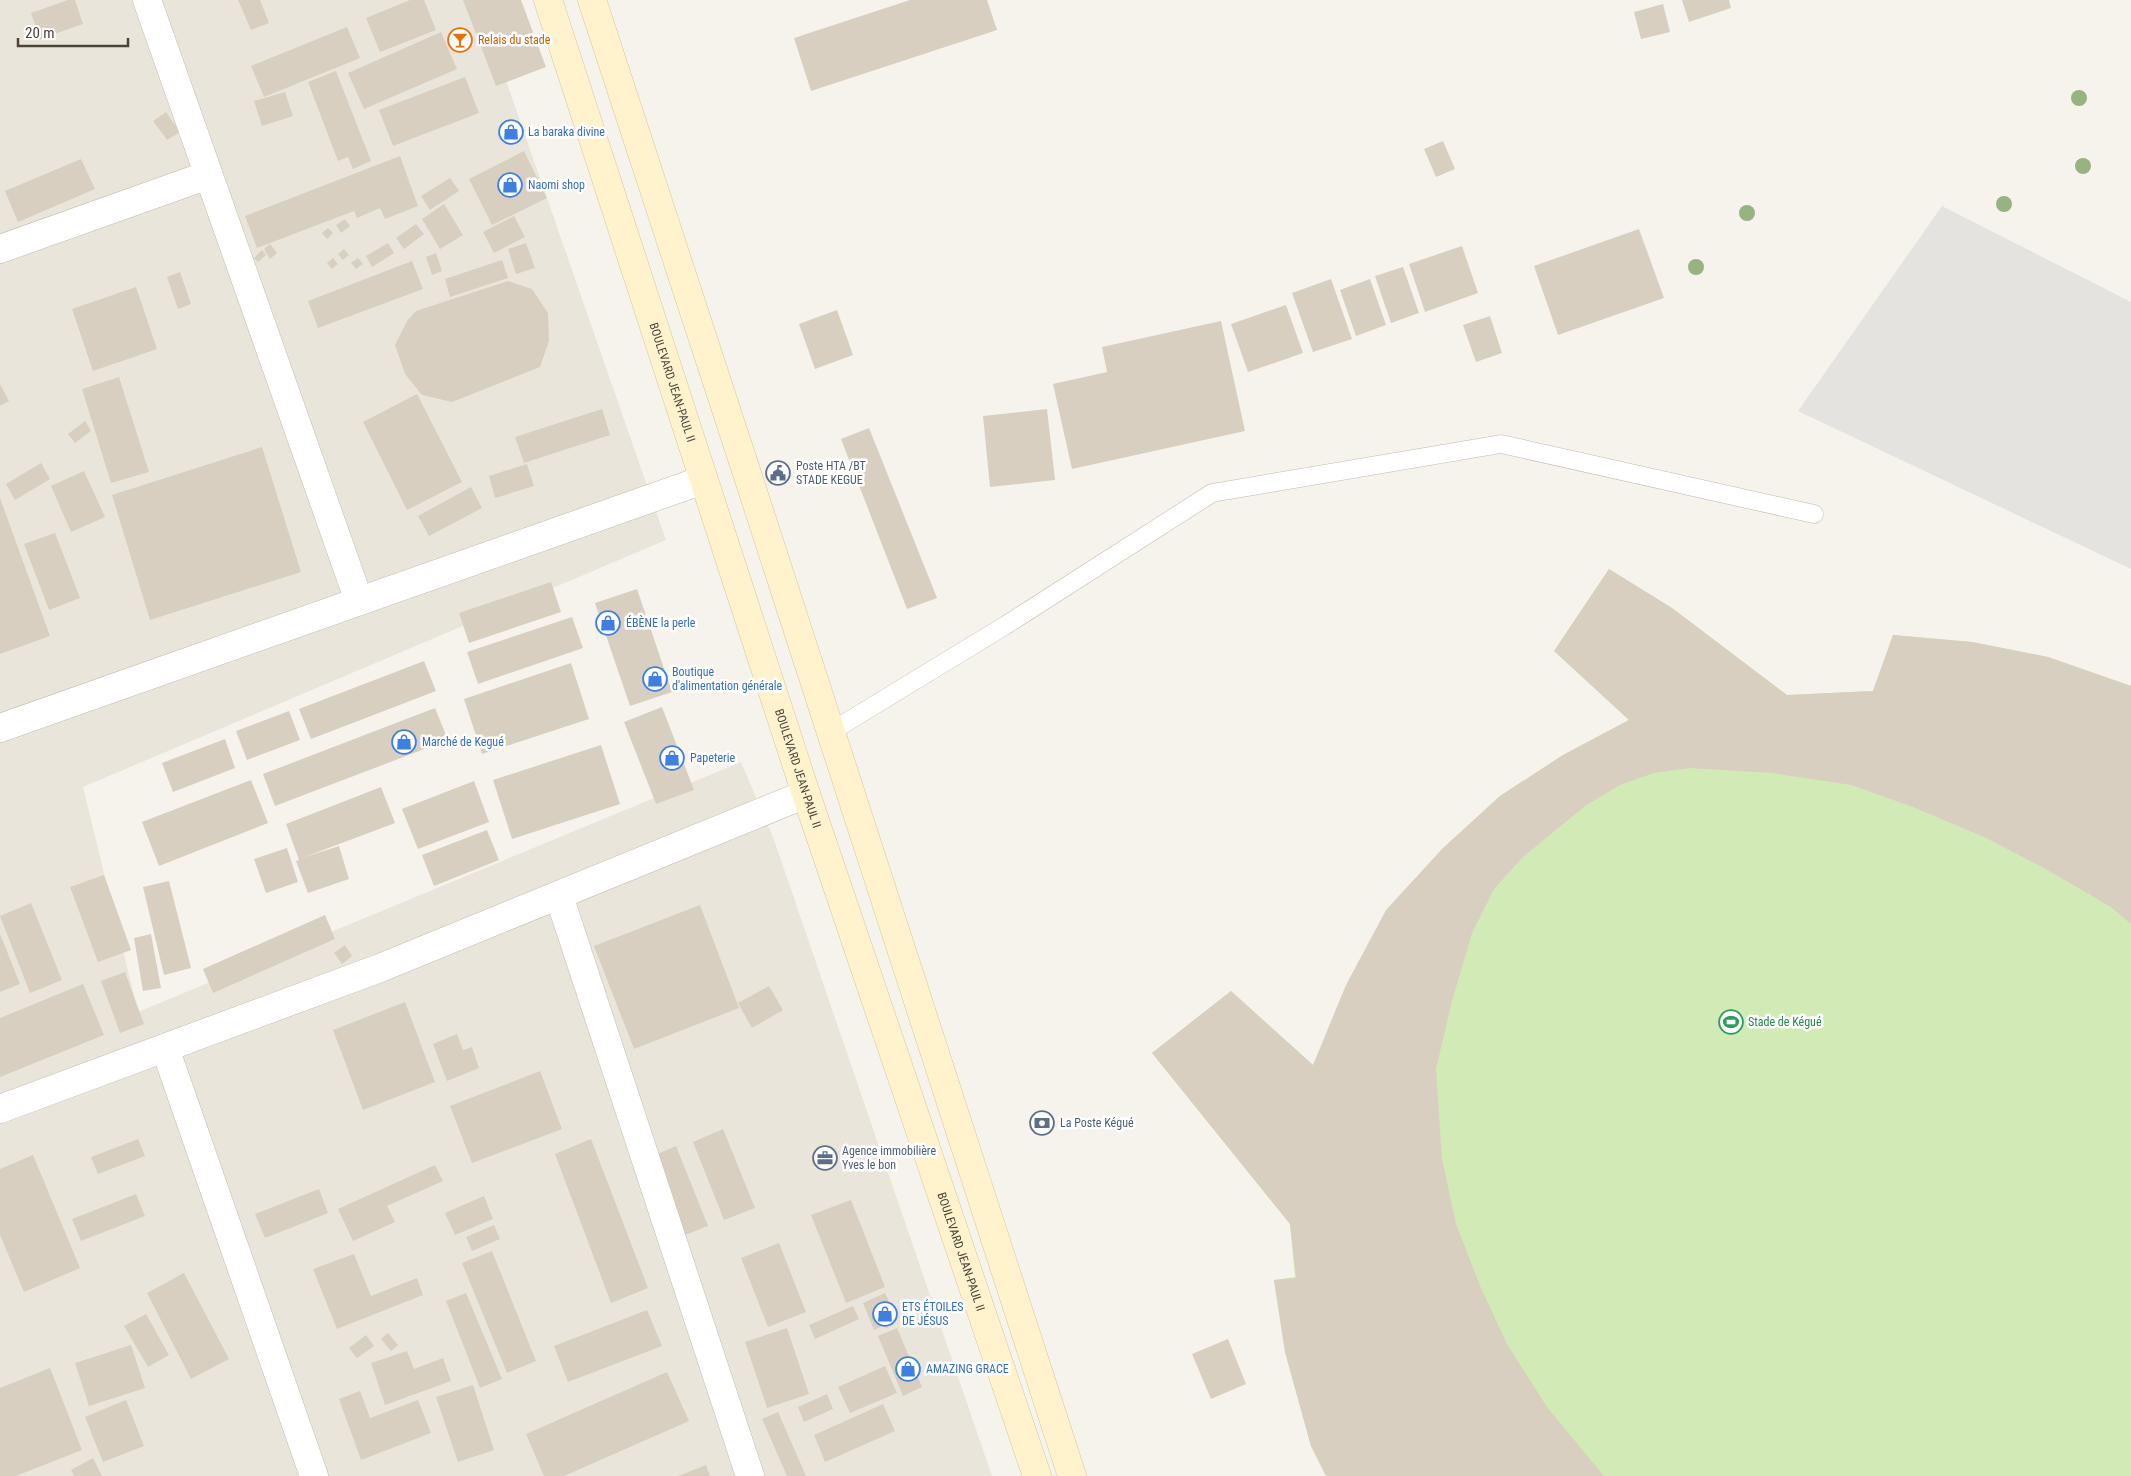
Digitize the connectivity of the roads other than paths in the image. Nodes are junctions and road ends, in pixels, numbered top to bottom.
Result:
1 (147, 0) edge
2 (548, 0) edge
3 (592, 0) edge
4 (208, 175) junction
5 (0, 249) edge
6 (704, 480) junction
7 (1814, 514) dead end
8 (359, 601) junction
9 (0, 728) edge
10 (832, 731) junction
11 (806, 794) junction
12 (559, 896) junction
13 (165, 1048) junction
14 (0, 1109) edge
15 (314, 1476) edge
16 (750, 1476) edge
17 (1038, 1476) edge
18 (1072, 1476) edge

1 - 4 street
2 - 6 main road, BOULEVARD JEAN-PAUL II
3 - 10 main road
4 - 5 street
4 - 8 street
6 - 8 street
6 - 11 main road, BOULEVARD JEAN-PAUL II
7 - 10 lane
8 - 9 street
10 - 18 main road
11 - 12 street
11 - 17 main road, BOULEVARD JEAN-PAUL II
12 - 13 street
12 - 16 street
13 - 14 street
13 - 15 street

